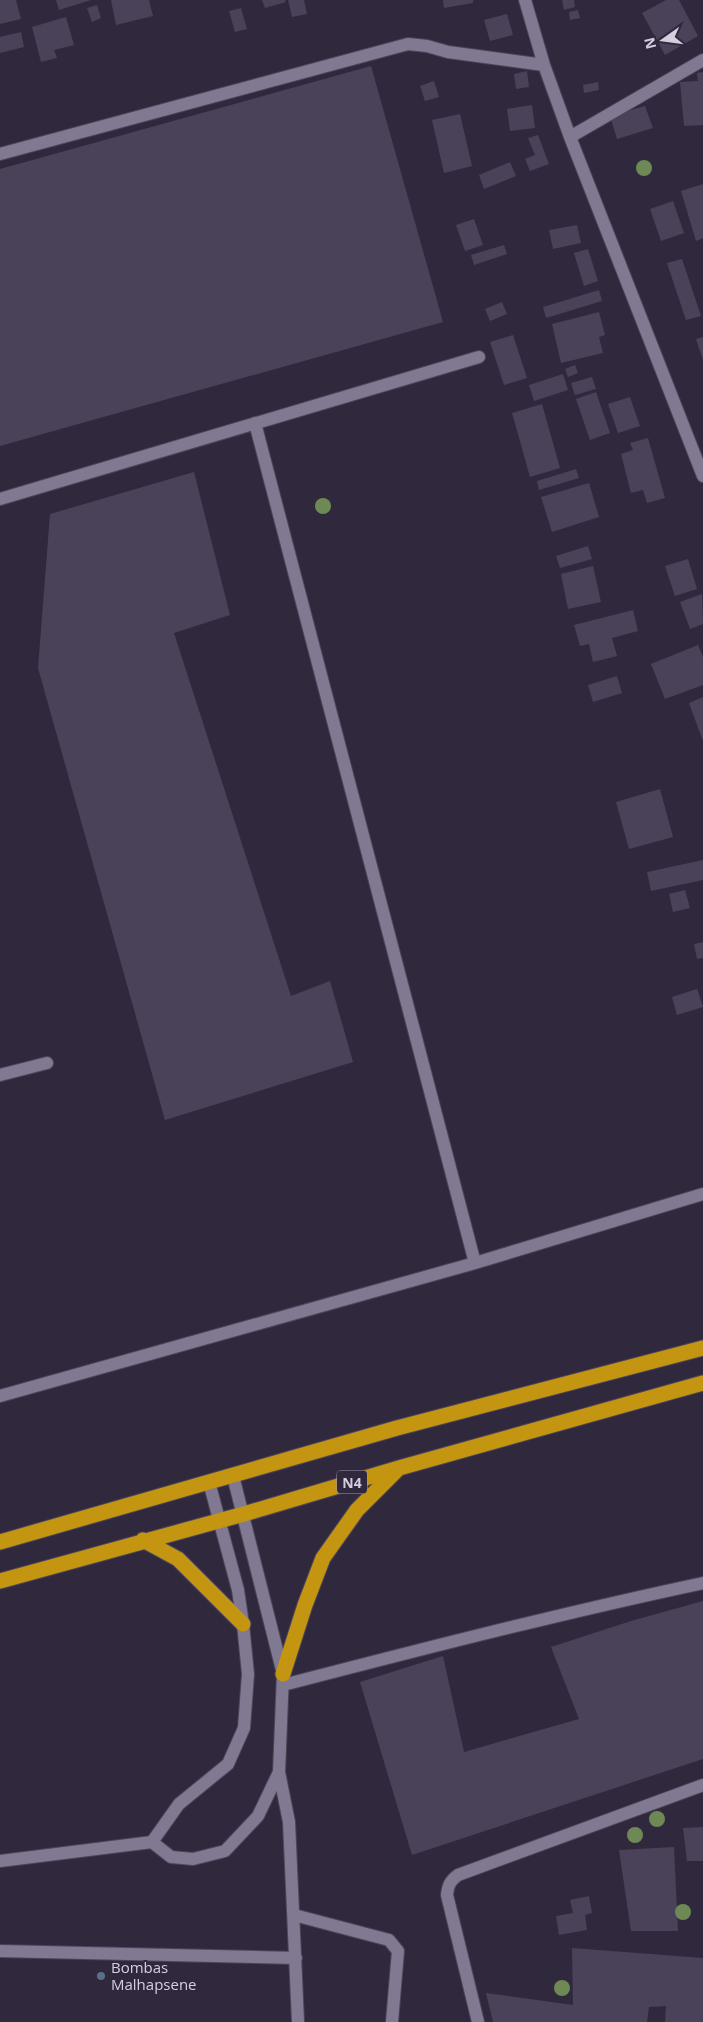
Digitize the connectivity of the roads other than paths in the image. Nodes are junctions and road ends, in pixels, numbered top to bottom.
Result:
1 (525, 0) edge
2 (703, 60) edge
3 (544, 65) junction
4 (570, 137) junction
5 (0, 154) edge
6 (479, 357) dead end
7 (255, 423) junction
8 (703, 476) edge
9 (0, 499) edge
10 (46, 1063) dead end
11 (0, 1075) edge
12 (703, 1194) edge
13 (475, 1263) junction
14 (703, 1348) edge
15 (703, 1383) edge
16 (0, 1396) edge
17 (399, 1468) junction
18 (233, 1476) junction
19 (209, 1482) junction
20 (244, 1514) junction
21 (220, 1521) junction
22 (143, 1540) junction
23 (0, 1542) edge
24 (0, 1581) edge
25 (703, 1583) edge
26 (243, 1624) junction
27 (283, 1680) junction
28 (279, 1772) junction
29 (703, 1785) edge
30 (152, 1842) junction
31 (0, 1861) edge
32 (294, 1915) junction
33 (0, 1951) edge
34 (296, 1958) junction
35 (298, 2022) edge
36 (392, 2022) edge
37 (478, 2022) edge

1 - 3 street
2 - 4 street
3 - 4 street
3 - 5 street
4 - 8 street
6 - 7 street
7 - 9 street
7 - 13 street
10 - 11 street
12 - 13 street
13 - 16 street
14 - 18 highway
15 - 17 highway, N4
17 - 20 highway, N4
17 - 27 highway
18 - 19 highway
18 - 20 street
19 - 21 street
19 - 23 highway
20 - 21 highway, N4
20 - 27 street
21 - 22 highway, N4
21 - 26 street
22 - 24 highway, N4
22 - 26 highway
25 - 27 street
26 - 30 street
27 - 28 street
28 - 30 street
28 - 32 street
29 - 37 street
30 - 31 street
32 - 34 street
32 - 36 street
33 - 34 street
34 - 35 street

